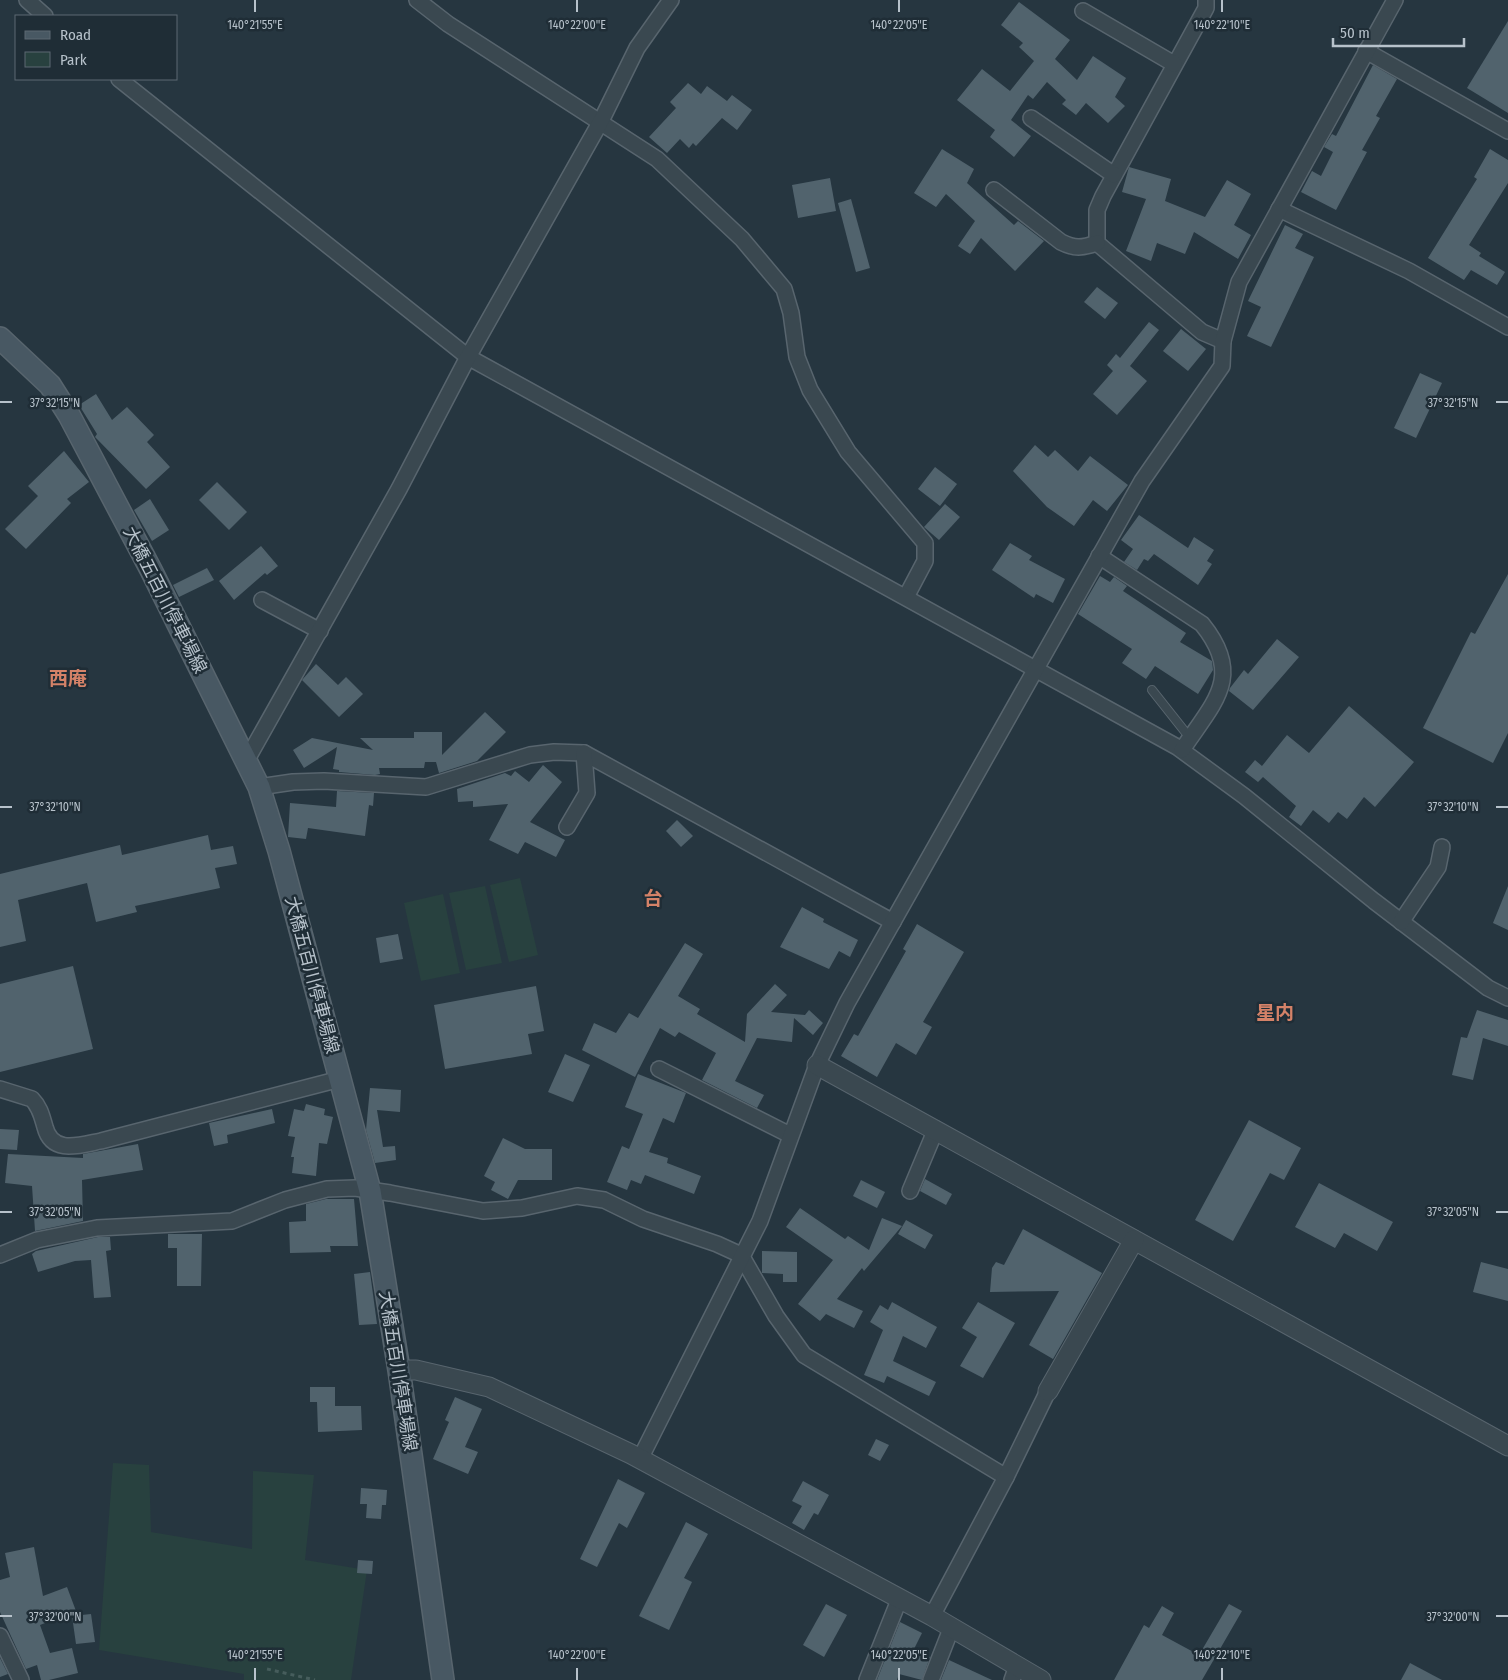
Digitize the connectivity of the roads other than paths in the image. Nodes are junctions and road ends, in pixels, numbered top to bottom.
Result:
1 (27, 0) edge
2 (417, 0) edge
3 (671, 0) edge
4 (1206, 0) edge
5 (1395, 0) edge
6 (1083, 11) dead end
7 (43, 15) edge
8 (1366, 52) junction
9 (1174, 64) junction
10 (120, 80) edge
11 (1031, 118) dead end
12 (601, 121) junction
13 (1508, 131) edge
14 (1114, 175) junction
15 (994, 190) dead end
16 (1279, 209) junction
17 (1097, 244) junction
18 (1508, 327) edge
19 (0, 338) edge
20 (1223, 341) junction
21 (468, 357) junction
22 (1099, 556) junction
23 (906, 598) junction
24 (262, 600) dead end
25 (320, 631) junction
26 (1035, 667) junction
27 (1152, 690) dead end
28 (1186, 744) junction
29 (584, 753) junction
30 (245, 763) junction
31 (259, 788) junction
32 (567, 827) dead end
33 (1442, 848) dead end
34 (893, 922) junction
35 (1401, 922) junction
36 (1508, 998) edge
37 (817, 1064) junction
38 (659, 1069) dead end
39 (340, 1079) junction
40 (0, 1089) edge
41 (936, 1129) junction
42 (790, 1135) junction
43 (370, 1191) junction
44 (910, 1191) dead end
45 (1134, 1240) junction
46 (0, 1255) edge
47 (741, 1255) junction
48 (399, 1370) junction
49 (1048, 1391) joint
50 (1508, 1446) edge
51 (640, 1459) junction
52 (1006, 1477) junction
53 (899, 1600) junction
54 (932, 1616) junction
55 (952, 1629) junction
56 (0, 1636) edge
57 (1014, 1673) edge
58 (21, 1680) edge
59 (443, 1680) edge
60 (867, 1680) edge
61 (931, 1680) edge
62 (1041, 1680) edge

1 - 7 street
2 - 12 street
3 - 12 street
4 - 9 street
5 - 8 street
6 - 9 street
8 - 13 street
8 - 16 street
9 - 14 street
10 - 21 street
11 - 14 street
12 - 21 street
12 - 23 street
14 - 17 street
15 - 17 street
16 - 18 street
16 - 20 street
17 - 20 street
19 - 30 main road, 大橋五百川停車場線
20 - 22 street
21 - 23 street
21 - 25 street
22 - 26 street
22 - 28 street
23 - 26 street
24 - 25 street
25 - 30 street
26 - 28 street
26 - 34 street
27 - 28 lane
28 - 35 street
29 - 31 street
29 - 32 street
29 - 34 street
30 - 31 main road, 大橋五百川停車場線
31 - 39 main road, 大橋五百川停車場線
33 - 35 street
34 - 37 street
35 - 36 street
37 - 41 street
37 - 42 street
38 - 42 street
39 - 40 street
39 - 43 main road, 大橋五百川停車場線
41 - 44 street
41 - 45 street
42 - 47 street
43 - 46 street
43 - 47 street
43 - 48 main road, 大橋五百川停車場線
45 - 49 street
45 - 50 street
47 - 51 street
47 - 52 street
48 - 51 street
48 - 59 main road, 大橋五百川停車場線
49 - 52 street
51 - 53 street
52 - 54 street
53 - 54 street
53 - 60 street
54 - 55 street
55 - 57 street
55 - 61 street
56 - 58 street
57 - 62 street

